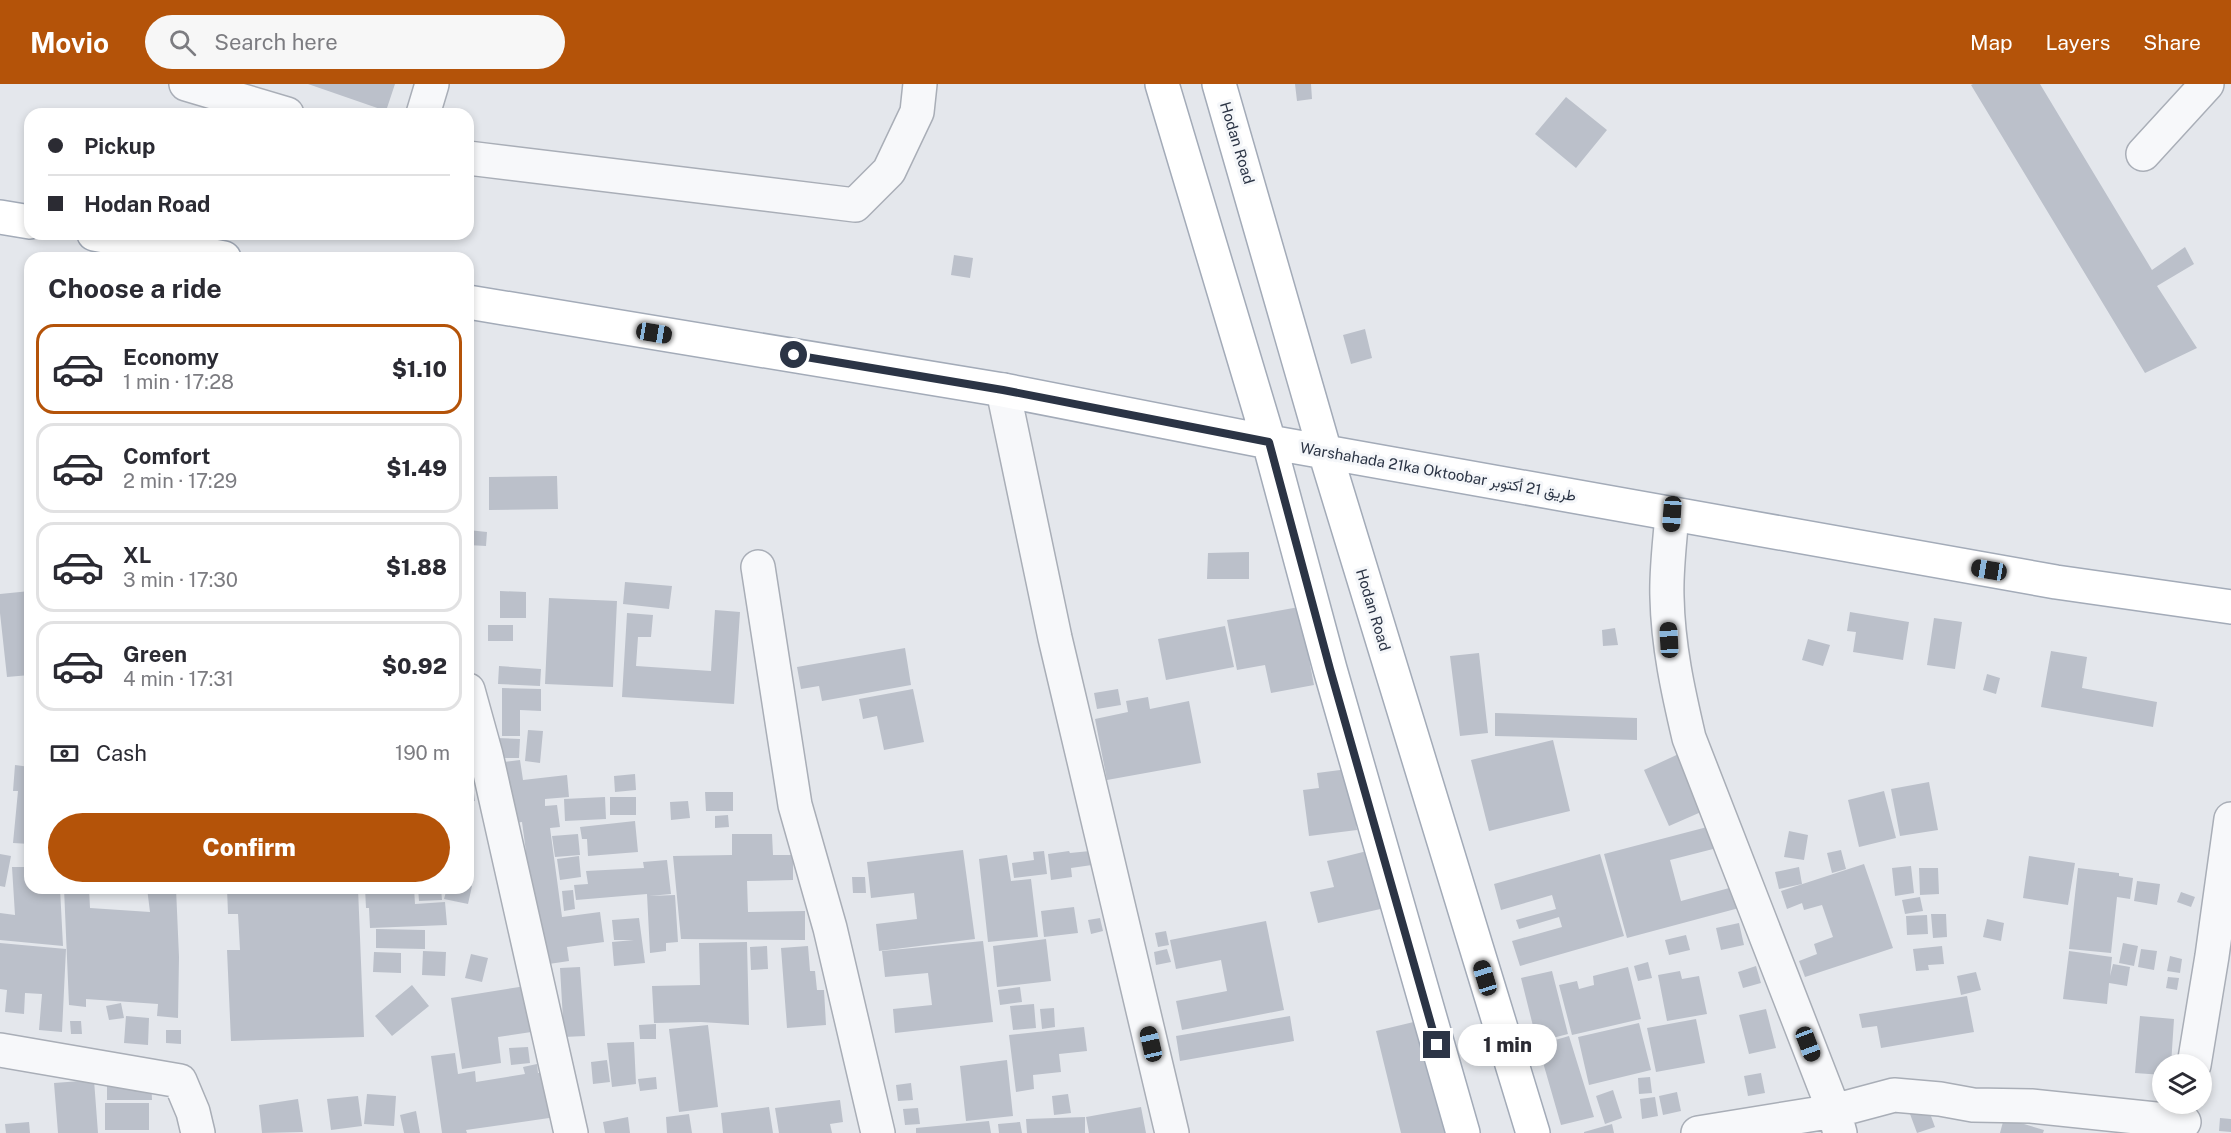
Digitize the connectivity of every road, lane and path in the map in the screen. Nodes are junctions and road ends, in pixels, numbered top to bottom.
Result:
1 (186, 84) edge
2 (432, 84) edge
3 (920, 84) edge
4 (1162, 84) edge
5 (1220, 84) edge
6 (2207, 84) edge
7 (267, 108) edge
8 (425, 108) edge
9 (2143, 154) dead end
10 (474, 159) edge
11 (0, 217) edge
12 (24, 221) edge
13 (126, 240) edge
14 (192, 252) edge
15 (474, 303) edge
16 (1003, 390) junction
17 (1269, 442) junction
18 (1325, 452) junction
19 (1672, 514) junction
20 (758, 567) dead end
21 (2231, 607) edge
22 (474, 712) edge
23 (2231, 819) edge
24 (0, 1050) edge
25 (2196, 1054) edge
26 (2185, 1120) edge
27 (1837, 1122) edge
28 (198, 1133) edge
29 (571, 1133) edge
30 (878, 1133) edge
31 (1172, 1133) edge
32 (1463, 1133) edge
33 (1533, 1133) edge
34 (1698, 1133) edge

1 - 7 street
2 - 8 street
3 - 10 street
4 - 17 main road
5 - 18 main road, Hodan Road
6 - 9 street
11 - 12 main road
13 - 14 main road
15 - 16 main road, Warshahada 21ka Oktoobar طريق 21 أكتوبر
16 - 17 main road, Warshahada 21ka Oktoobar طريق 21 أكتوبر
16 - 31 street
17 - 18 main road, Warshahada 21ka Oktoobar طريق 21 أكتوبر
17 - 32 main road
18 - 19 main road, Warshahada 21ka Oktoobar طريق 21 أكتوبر
18 - 33 main road, Hodan Road
19 - 21 main road, Warshahada 21ka Oktoobar طريق 21 أكتوبر
19 - 27 street
20 - 30 street
22 - 29 street
23 - 25 street
24 - 28 street
26 - 27 street
27 - 34 street

